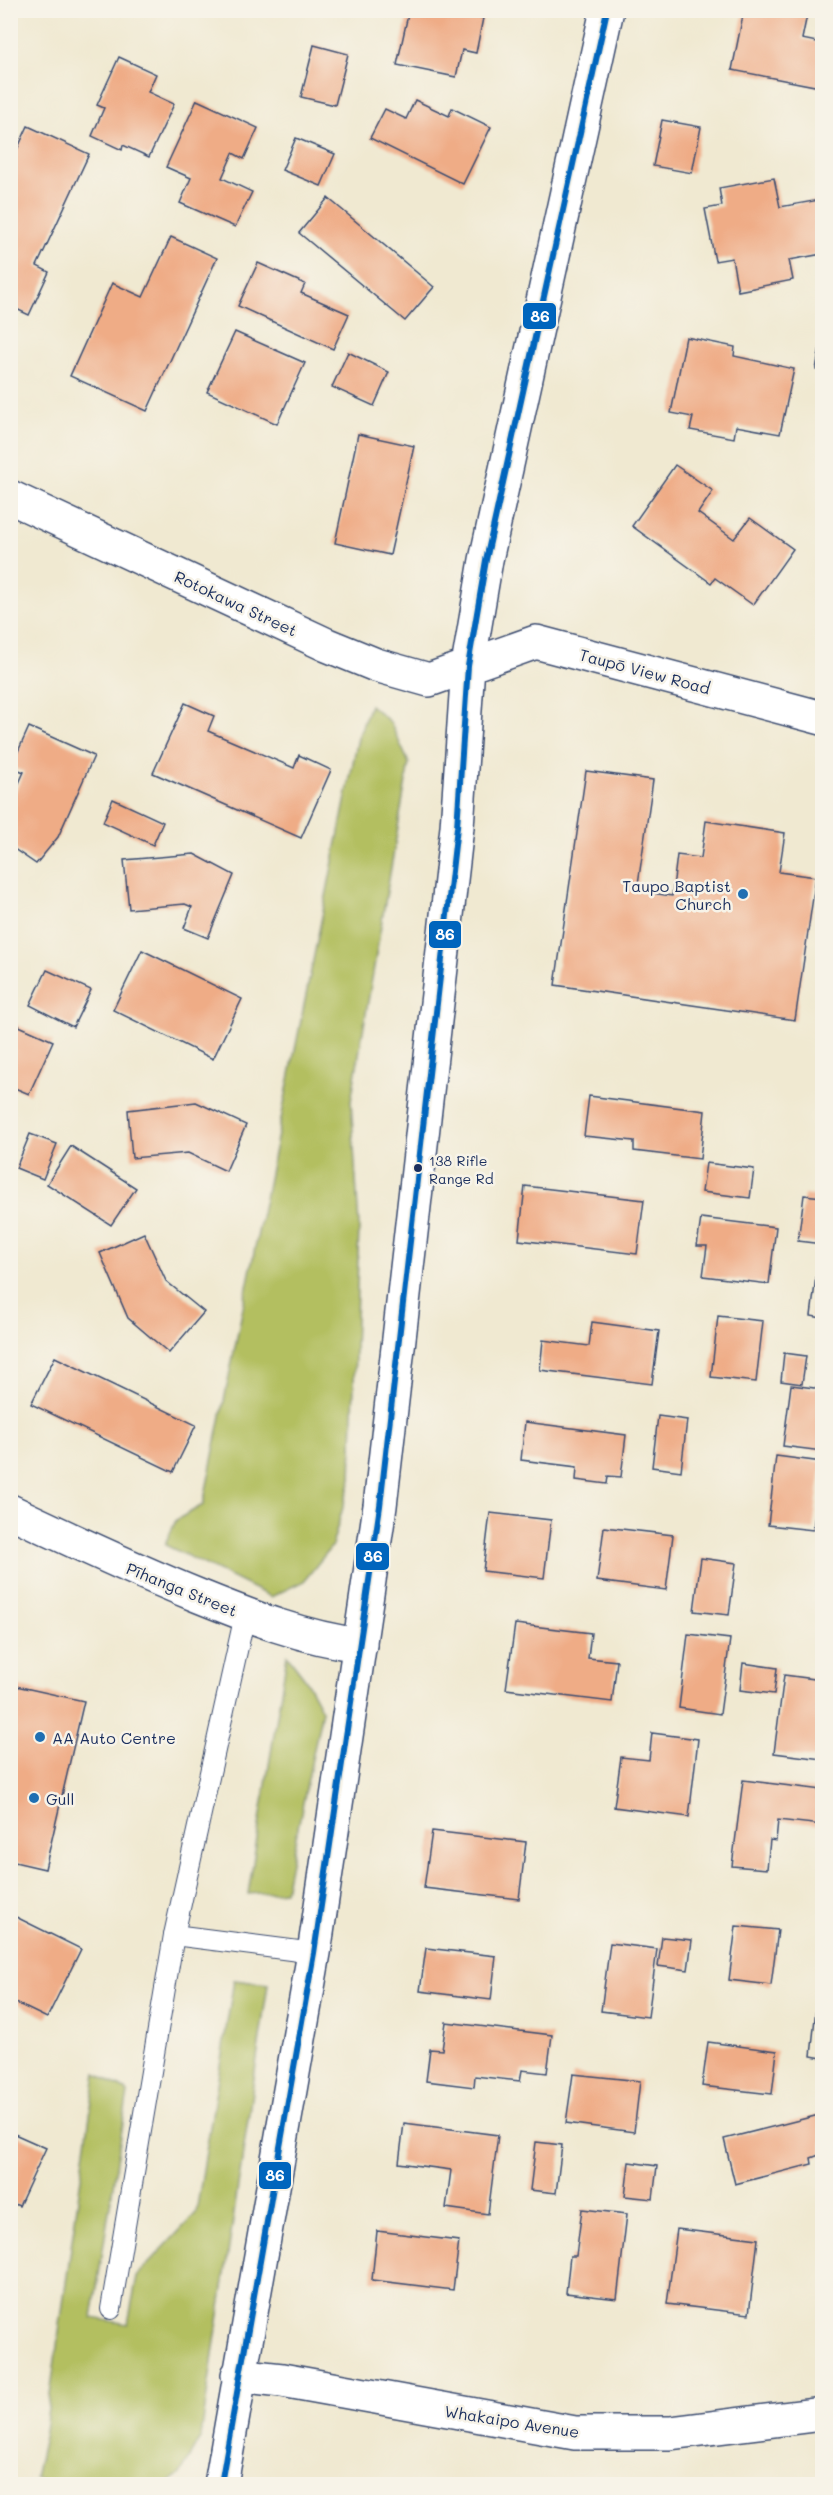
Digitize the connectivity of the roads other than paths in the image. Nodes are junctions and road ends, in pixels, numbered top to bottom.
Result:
1 (607, 10) edge
2 (10, 496) edge
3 (468, 666) junction
4 (822, 718) edge
5 (10, 1512) edge
6 (245, 1615) junction
7 (360, 1645) junction
8 (174, 1935) junction
9 (314, 1953) junction
10 (111, 2309) dead end
11 (238, 2375) junction
12 (822, 2414) edge
13 (221, 2484) edge

1 - 3 street
2 - 3 street, Rotokawa Street
3 - 4 street, Taupō View Road
3 - 7 street
5 - 6 street, Pīhanga Street
6 - 7 street, Pīhanga Street
6 - 8 lane
7 - 9 street
8 - 9 lane
8 - 10 lane
9 - 11 street
11 - 12 street, Whakaipo Avenue
11 - 13 street

